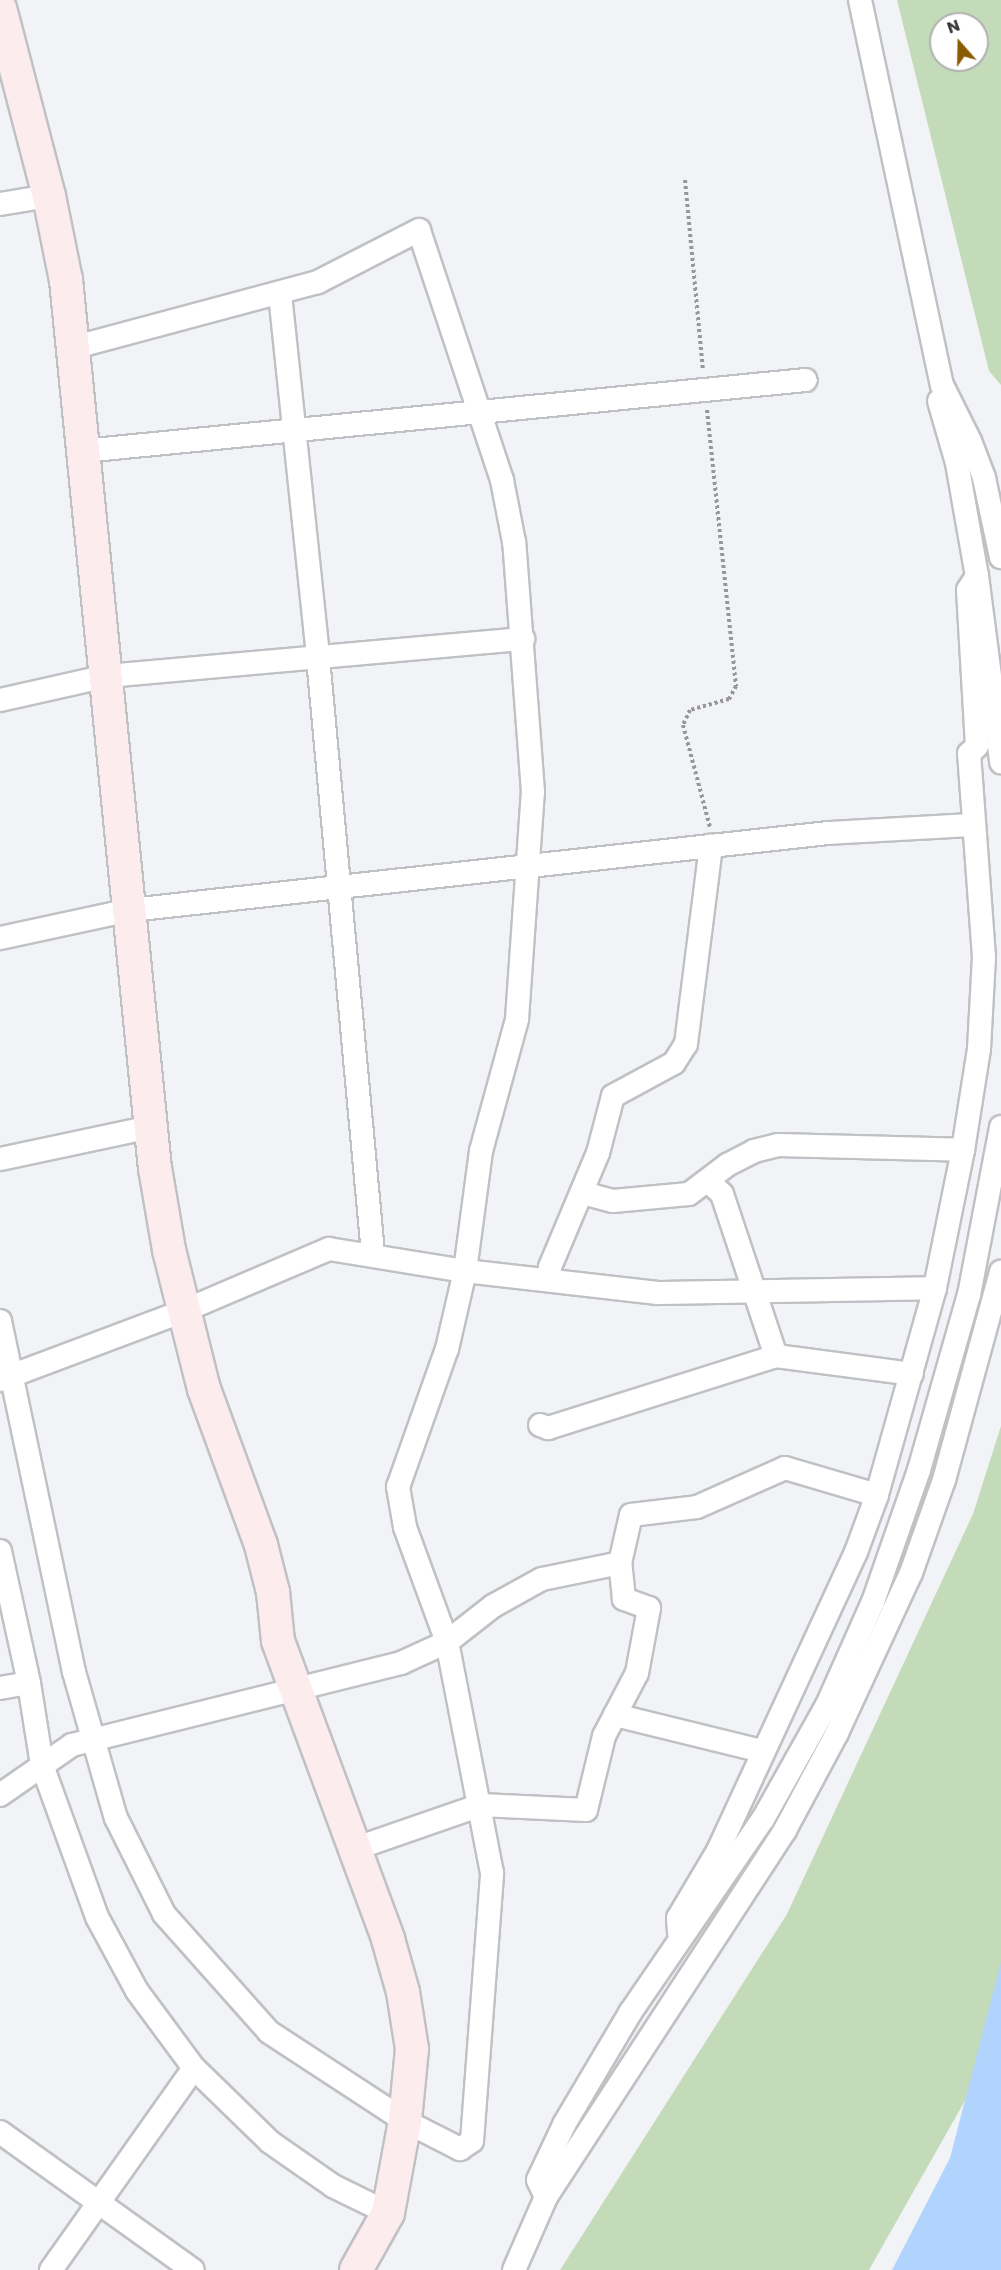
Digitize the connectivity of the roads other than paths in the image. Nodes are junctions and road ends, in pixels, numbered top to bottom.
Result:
1 (860, 0) edge
2 (0, 9) edge
3 (49, 196) junction
4 (0, 204) edge
5 (280, 294) junction
6 (75, 347) junction
7 (806, 380) dead end
8 (942, 385) junction
9 (479, 412) junction
10 (295, 430) junction
11 (83, 451) junction
12 (1001, 557) edge
13 (977, 576) junction
14 (523, 639) junction
15 (318, 658) junction
16 (106, 676) junction
17 (0, 700) edge
18 (1001, 762) edge
19 (973, 825) junction
20 (711, 846) junction
21 (528, 869) junction
22 (340, 888) junction
23 (130, 910) junction
24 (0, 938) edge
25 (151, 1127) junction
26 (1001, 1127) edge
27 (963, 1150) junction
28 (0, 1160) edge
29 (708, 1181) junction
30 (583, 1192) junction
31 (373, 1253) junction
32 (465, 1271) junction
33 (1001, 1272) edge
34 (548, 1280) junction
35 (935, 1288) junction
36 (756, 1291) junction
37 (182, 1312) junction
38 (0, 1321) edge
39 (776, 1356) junction
40 (912, 1374) junction
41 (6, 1378) edge
42 (540, 1425) dead end
43 (877, 1495) junction
44 (0, 1551) edge
45 (620, 1563) junction
46 (447, 1642) junction
47 (29, 1683) junction
48 (294, 1687) junction
49 (0, 1688) edge
50 (615, 1715) junction
51 (95, 1738) junction
52 (762, 1751) junction
53 (42, 1765) junction
54 (0, 1795) edge
55 (481, 1805) junction
56 (354, 1849) junction
57 (680, 1942) junction
58 (194, 2068) junction
59 (405, 2121) junction
60 (0, 2132) edge
61 (546, 2197) junction
62 (99, 2202) junction
63 (388, 2213) junction
64 (51, 2270) edge
65 (193, 2270) edge
66 (356, 2270) edge
67 (514, 2270) edge

1 - 8 street
2 - 3 street
3 - 4 street
3 - 6 street
5 - 6 street
5 - 9 street
5 - 10 street
6 - 11 street
7 - 9 street
8 - 12 street
8 - 13 street
9 - 10 street
9 - 14 street
10 - 11 street
10 - 15 street
11 - 16 street
13 - 18 street
13 - 19 street
14 - 15 street
14 - 21 street
15 - 16 street
15 - 22 street
16 - 17 street
16 - 23 street
19 - 20 street
19 - 27 street
20 - 21 street
20 - 30 street
21 - 22 street
21 - 32 street
22 - 23 street
22 - 31 street
23 - 24 street
23 - 25 street
25 - 28 street
25 - 37 street
26 - 57 street
27 - 29 street
27 - 35 street
29 - 30 street
29 - 36 street
30 - 34 street
31 - 32 street
31 - 37 street
32 - 34 street
32 - 46 street
33 - 61 street
34 - 36 street
35 - 36 street
35 - 40 street
36 - 39 street
37 - 41 street
37 - 48 street
38 - 41 street
39 - 40 street
39 - 42 street
40 - 43 street
41 - 51 street
43 - 45 street
43 - 52 street
44 - 47 street
45 - 46 street
45 - 50 street
46 - 48 street
46 - 55 street
47 - 49 street
47 - 53 street
48 - 51 street
48 - 56 street
50 - 52 street
50 - 55 street
51 - 53 street
51 - 59 street
52 - 57 street
53 - 54 street
53 - 58 street
55 - 56 street
55 - 59 street
56 - 59 street
57 - 61 street
58 - 62 street
58 - 63 street
59 - 63 street
60 - 62 street
61 - 67 street
62 - 64 street
62 - 65 street
63 - 66 street

